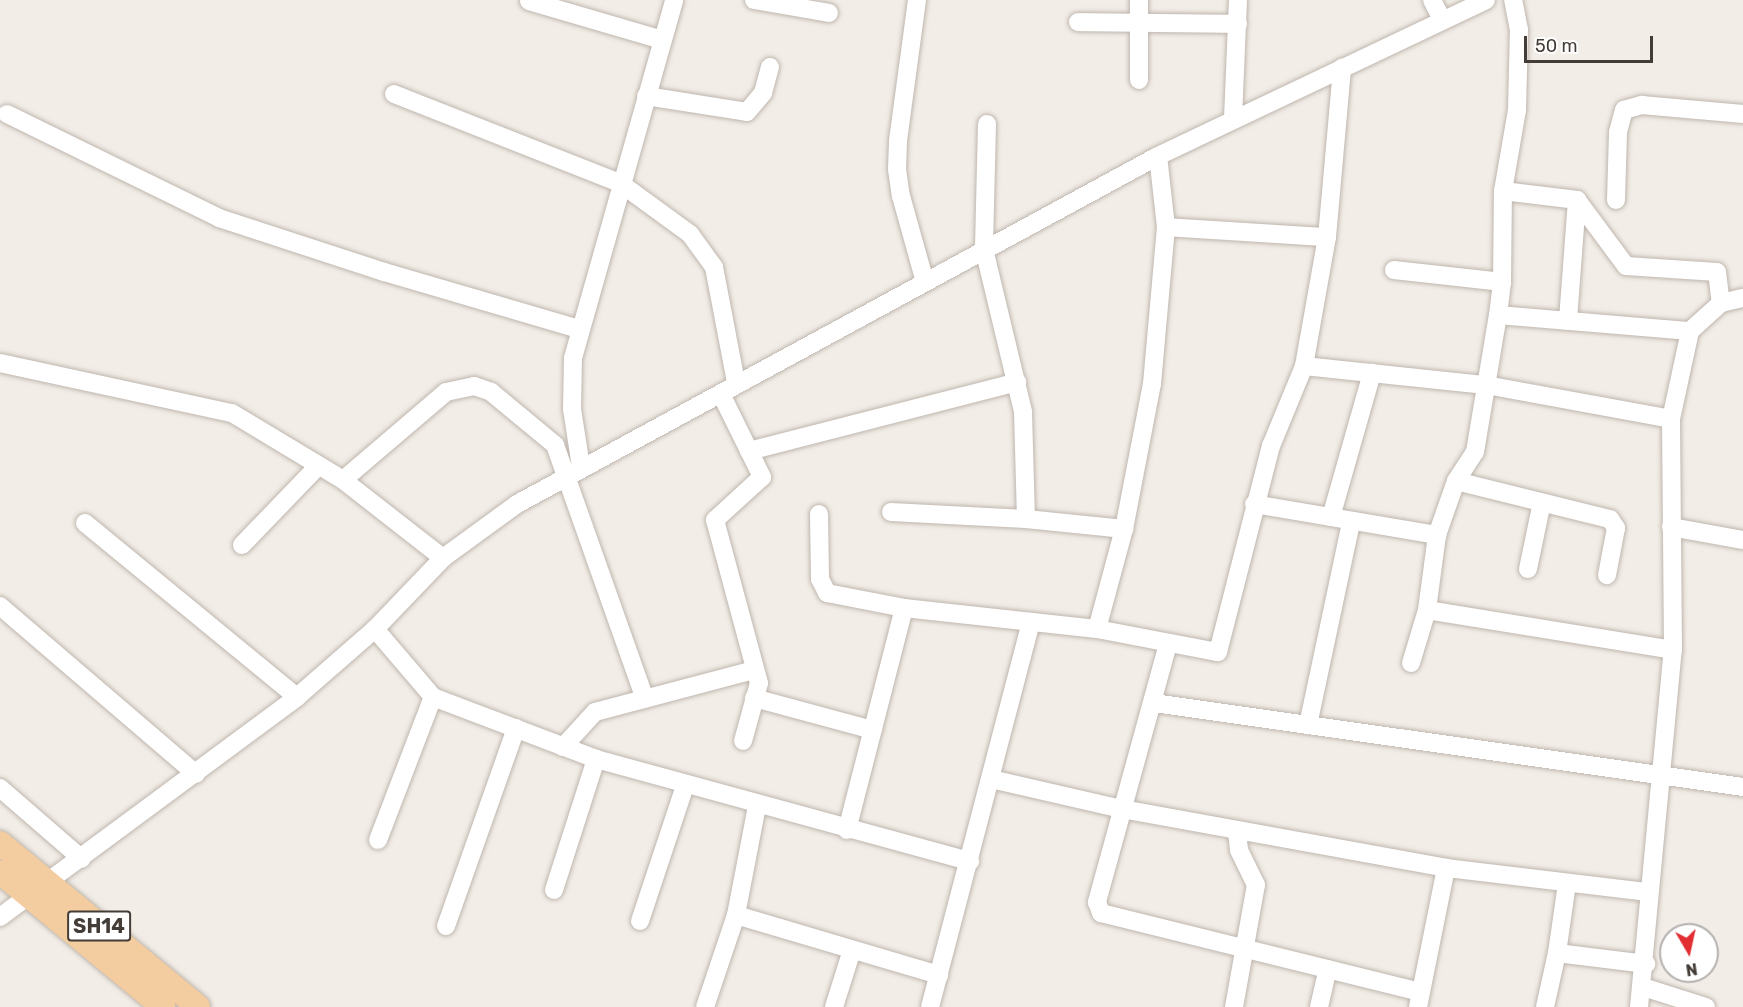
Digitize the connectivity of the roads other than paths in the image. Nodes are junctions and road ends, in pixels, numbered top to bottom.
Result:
1 (674, 0) edge
2 (754, 0) edge
3 (917, 0) edge
4 (1139, 0) edge
5 (1238, 0) edge
6 (1432, 0) edge
7 (1486, 0) edge
8 (1513, 0) edge
9 (529, 1) edge
10 (829, 13) dead end
11 (1442, 20) junction
12 (1138, 21) junction
13 (1078, 22) dead end
14 (1238, 24) junction
15 (662, 40) junction
16 (770, 68) dead end
17 (1342, 68) junction
18 (1139, 81) dead end
19 (394, 94) dead end
20 (646, 96) junction
21 (7, 114) dead end
22 (1743, 114) edge
23 (1233, 119) junction
24 (987, 124) dead end
25 (1158, 156) junction
26 (620, 183) junction
27 (1503, 191) junction
28 (1577, 200) junction
29 (1616, 200) dead end
30 (1166, 227) junction
31 (1327, 237) junction
32 (984, 249) junction
33 (1394, 270) dead end
34 (925, 282) junction
35 (1502, 282) junction
36 (1743, 298) edge
37 (1721, 303) junction
38 (1498, 315) junction
39 (1568, 321) junction
40 (579, 329) junction
41 (1690, 331) junction
42 (0, 363) edge
43 (1304, 366) junction
44 (1372, 373) junction
45 (736, 382) junction
46 (1017, 382) junction
47 (1486, 385) junction
48 (722, 394) junction
49 (1671, 419) junction
50 (749, 451) junction
51 (317, 467) junction
52 (580, 467) junction
53 (564, 476) junction
54 (343, 480) junction
55 (1456, 481) junction
56 (1542, 502) junction
57 (1254, 504) junction
58 (891, 512) dead end
59 (819, 514) dead end
60 (1331, 517) junction
61 (1026, 519) junction
62 (84, 523) dead end
63 (1350, 523) junction
64 (1671, 527) junction
65 (1124, 529) junction
66 (1437, 535) junction
67 (1743, 540) edge
68 (243, 545) dead end
69 (443, 558) junction
70 (1528, 569) dead end
71 (1607, 575) dead end
72 (0, 606) edge
73 (904, 608) junction
74 (1427, 610) junction
75 (1031, 623) junction
76 (375, 629) junction
77 (1097, 629) junction
78 (1168, 644) junction
79 (1673, 650) junction
80 (1411, 663) dead end
81 (754, 670) junction
82 (297, 697) junction
83 (433, 697) junction
84 (754, 698) junction
85 (645, 699) junction
86 (1154, 704) junction
87 (1308, 725) junction
88 (516, 728) junction
89 (873, 730) junction
90 (743, 741) dead end
91 (563, 747) junction
92 (596, 759) junction
93 (196, 774) junction
94 (1660, 774) junction
95 (991, 779) junction
96 (686, 786) junction
97 (1743, 787) edge
98 (0, 788) edge
99 (757, 806) junction
100 (1122, 809) junction
101 (847, 830) junction
102 (1237, 830) junction
103 (378, 840) dead end
104 (0, 843) edge
105 (970, 861) junction
106 (1446, 868) junction
107 (0, 872) edge
108 (64, 872) junction
109 (1568, 884) junction
110 (554, 890) dead end
111 (1648, 892) junction
112 (26, 895) junction
113 (736, 915) junction
114 (0, 917) edge
115 (640, 921) dead end
116 (446, 926) dead end
117 (1247, 949) junction
118 (852, 950) junction
119 (1557, 953) junction
120 (1646, 964) junction
121 (1328, 969) junction
122 (939, 975) junction
123 (1643, 987) junction
124 (1419, 999) edge
125 (163, 1007) edge
126 (198, 1007) edge
127 (705, 1007) edge
128 (834, 1007) edge
129 (930, 1007) edge
130 (1234, 1007) edge
131 (1319, 1007) edge
132 (1545, 1007) edge
133 (1639, 1007) edge
134 (1706, 1007) edge

1 - 15 street
2 - 10 street
3 - 34 street
4 - 12 street
5 - 14 street
6 - 11 street
7 - 11 street
8 - 27 street
9 - 15 street
11 - 17 street
12 - 13 street
12 - 14 street
12 - 18 street
14 - 23 street
15 - 20 street
16 - 20 street
17 - 23 street
17 - 31 street
19 - 26 street
20 - 26 street
21 - 40 street
22 - 29 street
23 - 25 street
24 - 32 street
25 - 30 street
25 - 32 street
26 - 40 street
26 - 45 street
27 - 28 street
27 - 35 street
28 - 37 street
28 - 39 street
30 - 31 street
30 - 65 street
31 - 43 street
32 - 34 street
32 - 46 street
33 - 35 street
34 - 45 street
35 - 38 street
36 - 37 street
37 - 41 street
38 - 39 street
38 - 47 street
39 - 41 street
40 - 52 street
41 - 49 street
42 - 51 street
43 - 44 street
43 - 57 street
44 - 47 street
44 - 60 street
45 - 48 street
46 - 50 street
46 - 61 street
47 - 49 street
47 - 55 street
48 - 50 street
48 - 52 street
49 - 64 street
50 - 81 street
51 - 54 street
51 - 68 street
52 - 53 street
53 - 54 street
53 - 69 street
53 - 85 street
54 - 69 street
55 - 56 street
55 - 66 street
56 - 70 street
56 - 71 street
57 - 60 street
57 - 78 street
58 - 61 street
59 - 73 street
60 - 63 street
61 - 65 street
62 - 82 street
63 - 66 street
63 - 87 street
64 - 67 street
64 - 79 street
65 - 77 street
66 - 74 street
69 - 76 street
72 - 93 street
73 - 75 street
73 - 89 street
74 - 79 street
74 - 80 street
75 - 77 street
75 - 95 street
76 - 82 street
76 - 83 street
77 - 78 street
78 - 86 street
79 - 94 street
81 - 84 street
81 - 85 street
82 - 93 street
83 - 88 street
83 - 103 street
84 - 89 street
84 - 90 street
85 - 91 street
86 - 87 street
86 - 100 street
87 - 94 street
88 - 91 street
88 - 116 street
89 - 101 street
91 - 92 street
92 - 96 street
92 - 110 street
93 - 108 street
94 - 97 street
94 - 111 street
95 - 100 street
95 - 105 street
96 - 99 street
96 - 115 street
98 - 108 street
99 - 101 street
99 - 113 street
100 - 102 street
100 - 117 street
101 - 105 street
102 - 106 street
102 - 117 street
104 - 108 main road, SH14
105 - 122 street
106 - 109 street
106 - 124 street
107 - 112 main road, SH14
108 - 112 street
108 - 126 main road, SH14
109 - 111 street
109 - 119 street
111 - 120 street
112 - 114 street
112 - 125 main road, SH14
113 - 118 street
113 - 127 street
117 - 121 street
117 - 130 street
118 - 122 street
118 - 128 street
119 - 120 street
119 - 132 street
120 - 123 street
121 - 124 street
121 - 131 street
122 - 129 street
123 - 133 street
123 - 134 street

